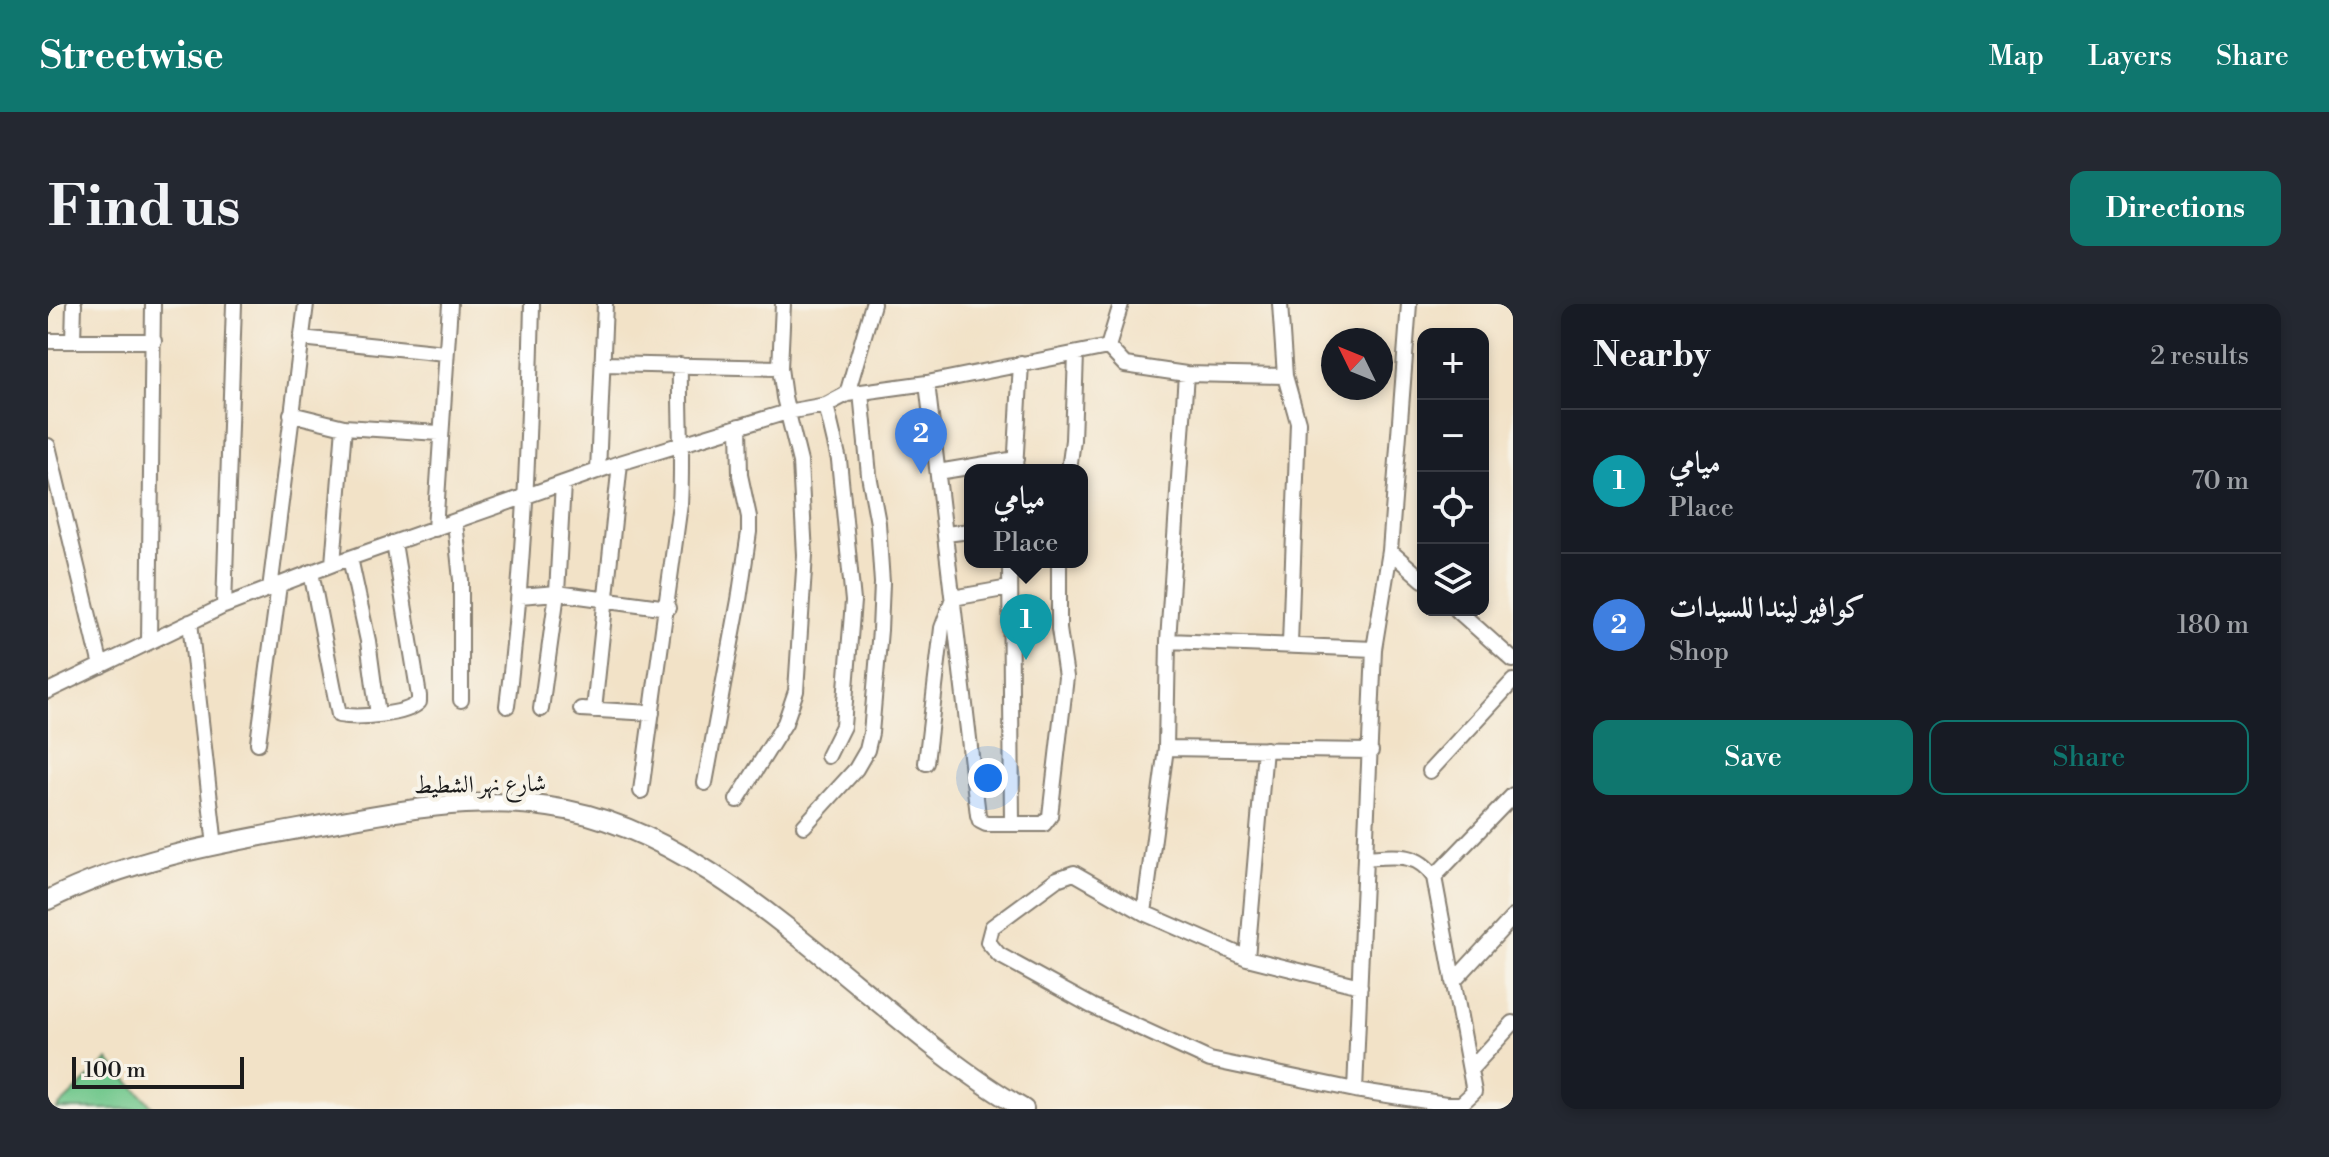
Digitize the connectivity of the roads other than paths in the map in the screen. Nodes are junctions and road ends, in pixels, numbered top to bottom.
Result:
1 (74, 304) edge
2 (153, 304) edge
3 (234, 304) edge
4 (306, 304) edge
5 (450, 304) edge
6 (532, 304) edge
7 (605, 304) edge
8 (783, 304) edge
9 (873, 304) edge
10 (1121, 304) edge
11 (1280, 304) edge
12 (1409, 304) edge
13 (301, 338) junction
14 (48, 341) edge
15 (73, 341) junction
16 (154, 341) junction
17 (1108, 347) junction
18 (445, 353) junction
19 (1076, 354) junction
20 (1021, 363) junction
21 (603, 364) junction
22 (680, 365) junction
23 (780, 368) junction
24 (1186, 374) junction
25 (1285, 376) junction
26 (927, 383) junction
27 (854, 393) junction
28 (826, 405) junction
29 (787, 412) junction
30 (291, 414) junction
31 (739, 426) junction
32 (344, 427) junction
33 (439, 433) junction
34 (681, 444) junction
35 (48, 446) edge
36 (620, 463) junction
37 (1016, 464) edge
38 (1070, 464) edge
39 (964, 470) edge
40 (598, 471) junction
41 (938, 472) junction
42 (563, 483) junction
43 (527, 497) junction
44 (455, 522) junction
45 (435, 529) junction
46 (964, 532) edge
47 (946, 534) junction
48 (394, 543) junction
49 (1390, 551) junction
50 (350, 558) junction
51 (333, 564) junction
52 (1010, 568) edge
53 (1059, 568) edge
54 (311, 572) junction
55 (1417, 575) edge
56 (274, 587) junction
57 (1009, 588) junction
58 (557, 593) junction
59 (520, 596) junction
60 (605, 598) junction
61 (953, 598) junction
62 (224, 606) junction
63 (668, 608) junction
64 (1464, 616) edge
65 (190, 622) junction
66 (149, 641) junction
67 (1168, 641) junction
68 (1290, 644) junction
69 (1374, 649) junction
70 (1513, 660) edge
71 (101, 666) junction
72 (1513, 681) edge
73 (48, 691) edge
74 (461, 700) dead end
75 (507, 706) dead end
76 (541, 709) dead end
77 (652, 713) junction
78 (378, 715) junction
79 (258, 743) dead end
80 (1166, 748) junction
81 (1265, 749) junction
82 (1371, 751) junction
83 (828, 756) dead end
84 (926, 763) dead end
85 (1430, 771) dead end
86 (705, 783) dead end
87 (641, 791) dead end
88 (1513, 795) edge
89 (737, 800) dead end
90 (1012, 823) junction
91 (804, 826) dead end
92 (215, 846) junction
93 (1366, 858) junction
94 (1434, 877) junction
95 (48, 900) edge
96 (1144, 913) junction
97 (1513, 917) edge
98 (1247, 958) junction
99 (1453, 982) junction
100 (1360, 986) junction
101 (1513, 1023) edge
102 (1470, 1070) junction
103 (1355, 1090) junction
104 (1024, 1109) edge

1 - 15 street
2 - 16 street
3 - 62 street
4 - 13 street
5 - 18 street
6 - 43 street
7 - 21 street
8 - 23 street
9 - 27 street
10 - 17 street
11 - 25 street
12 - 49 street
13 - 18 street
13 - 30 street
14 - 15 street
15 - 16 street
16 - 66 street
17 - 19 street
17 - 24 street
18 - 33 street
19 - 20 street
19 - 38 street
20 - 26 street
20 - 37 street
21 - 22 street
21 - 40 street
22 - 23 street
22 - 34 street
23 - 29 street
24 - 25 street
24 - 67 street
25 - 68 street
26 - 27 street
26 - 41 street
27 - 28 street
27 - 91 street
28 - 29 street
28 - 83 street
29 - 31 street
29 - 89 street
30 - 32 street
30 - 56 street
31 - 34 street
31 - 86 street
32 - 33 street
32 - 51 street
33 - 45 street
34 - 36 street
34 - 63 street
35 - 71 street
36 - 40 street
36 - 60 street
39 - 41 street
40 - 42 street
41 - 47 street
42 - 43 street
42 - 58 street
43 - 44 street
43 - 59 street
44 - 45 street
44 - 74 street
45 - 48 street
46 - 47 street
47 - 61 street
48 - 50 street
48 - 78 street
49 - 55 street
49 - 69 street
50 - 51 street
50 - 78 street
51 - 54 street
52 - 57 street
53 - 90 street
54 - 56 street
54 - 78 street
56 - 62 street
56 - 79 street
57 - 61 street
57 - 90 street
58 - 59 street
58 - 60 street
58 - 76 street
59 - 75 street
60 - 63 street
60 - 77 street
61 - 84 street
61 - 90 street
62 - 65 street
63 - 77 street
64 - 70 street
65 - 66 street
65 - 92 street
66 - 71 street
67 - 68 street
67 - 80 street
68 - 69 street
69 - 82 street
71 - 73 street
72 - 85 street
77 - 87 street
80 - 81 street
80 - 96 street
81 - 82 street
81 - 98 street
82 - 93 street
88 - 94 street
92 - 95 main road, شارع نهر الشطيط
92 - 104 main road, شارع نهر الشطيط
93 - 94 street
93 - 100 street
94 - 99 street
96 - 98 street
96 - 103 street
97 - 99 street
98 - 100 street
99 - 102 street
100 - 103 street
101 - 102 street
102 - 103 street

